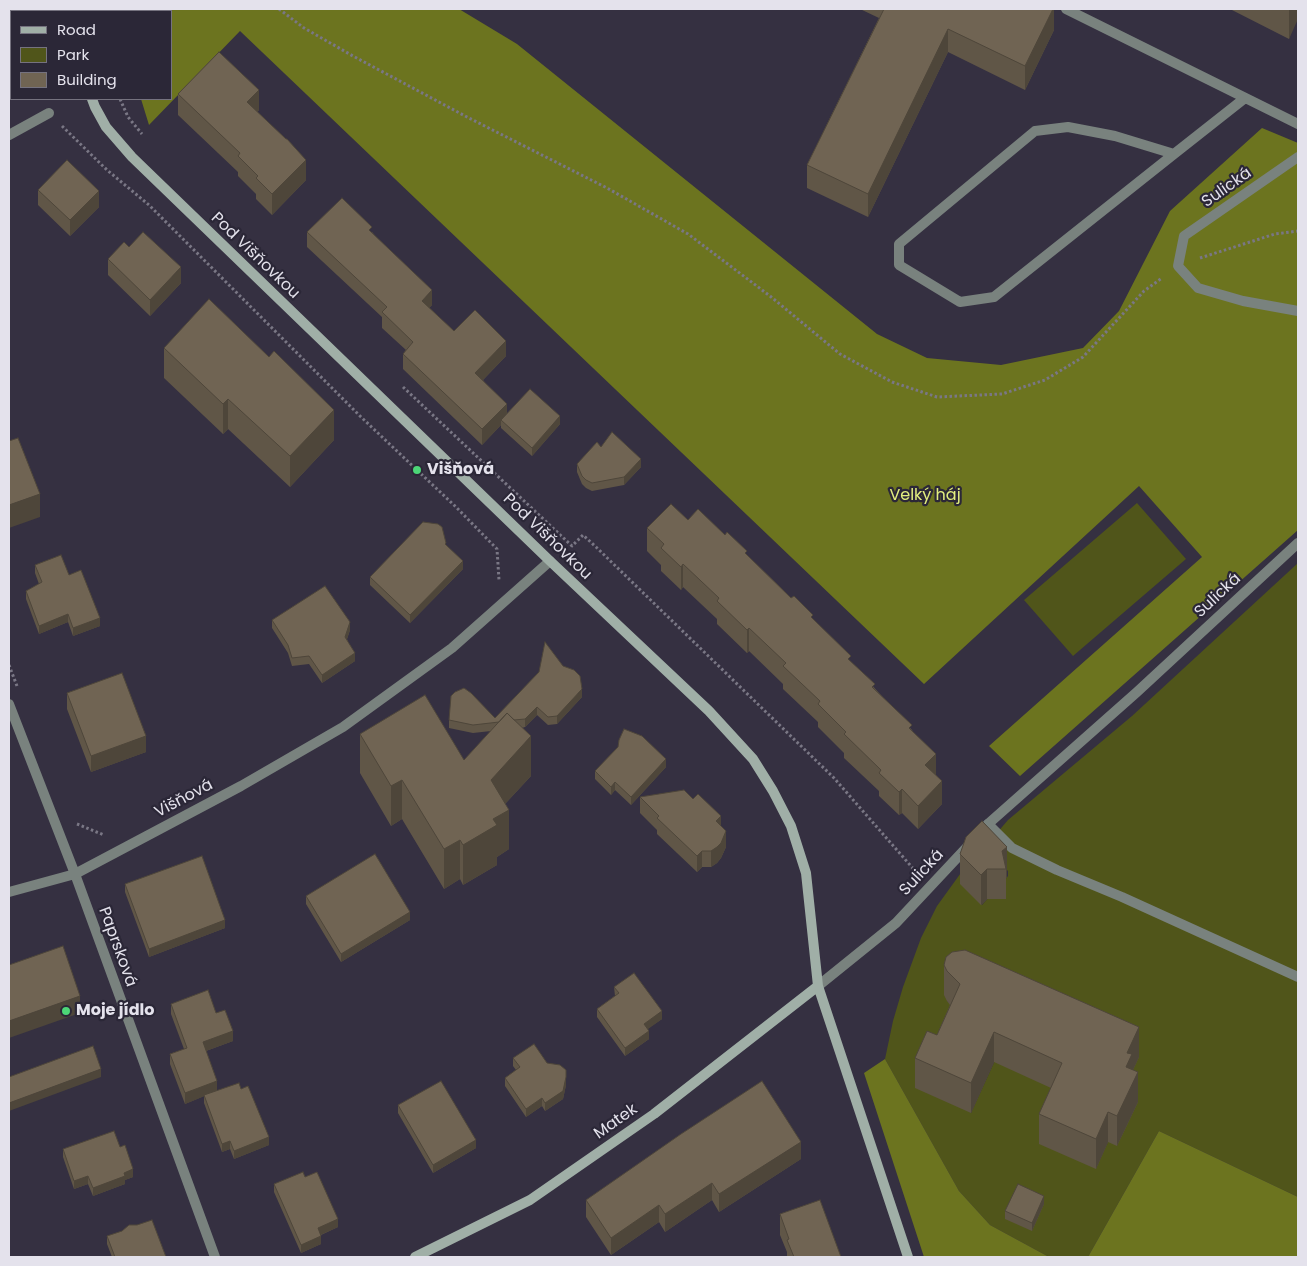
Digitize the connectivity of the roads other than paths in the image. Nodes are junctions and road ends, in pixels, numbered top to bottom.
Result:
1 (1066, 9) edge
2 (1245, 98) junction
3 (92, 100) edge
4 (49, 113) road end
5 (1298, 124) edge
6 (9, 135) edge
7 (1174, 154) junction
8 (1298, 157) edge
9 (1298, 311) edge
10 (1298, 543) edge
11 (550, 561) junction
12 (9, 704) edge
13 (988, 824) junction
14 (75, 874) junction
15 (9, 892) edge
16 (1298, 977) edge
17 (818, 986) junction
18 (215, 1257) edge
19 (415, 1257) edge
20 (908, 1257) edge

1 - 2 street
2 - 5 street
2 - 7 street
3 - 11 street, Pod Višňovkou
4 - 6 street
7 - 7 street
8 - 9 street, Sulická
10 - 13 street, Sulická
11 - 14 street, Višňová
11 - 17 street, Pod Višňovkou
12 - 14 street, Paprsková
13 - 16 street
13 - 17 street, Sulická
14 - 15 street, Višňová
14 - 18 street, Paprsková
17 - 19 street, Matek
17 - 20 street

